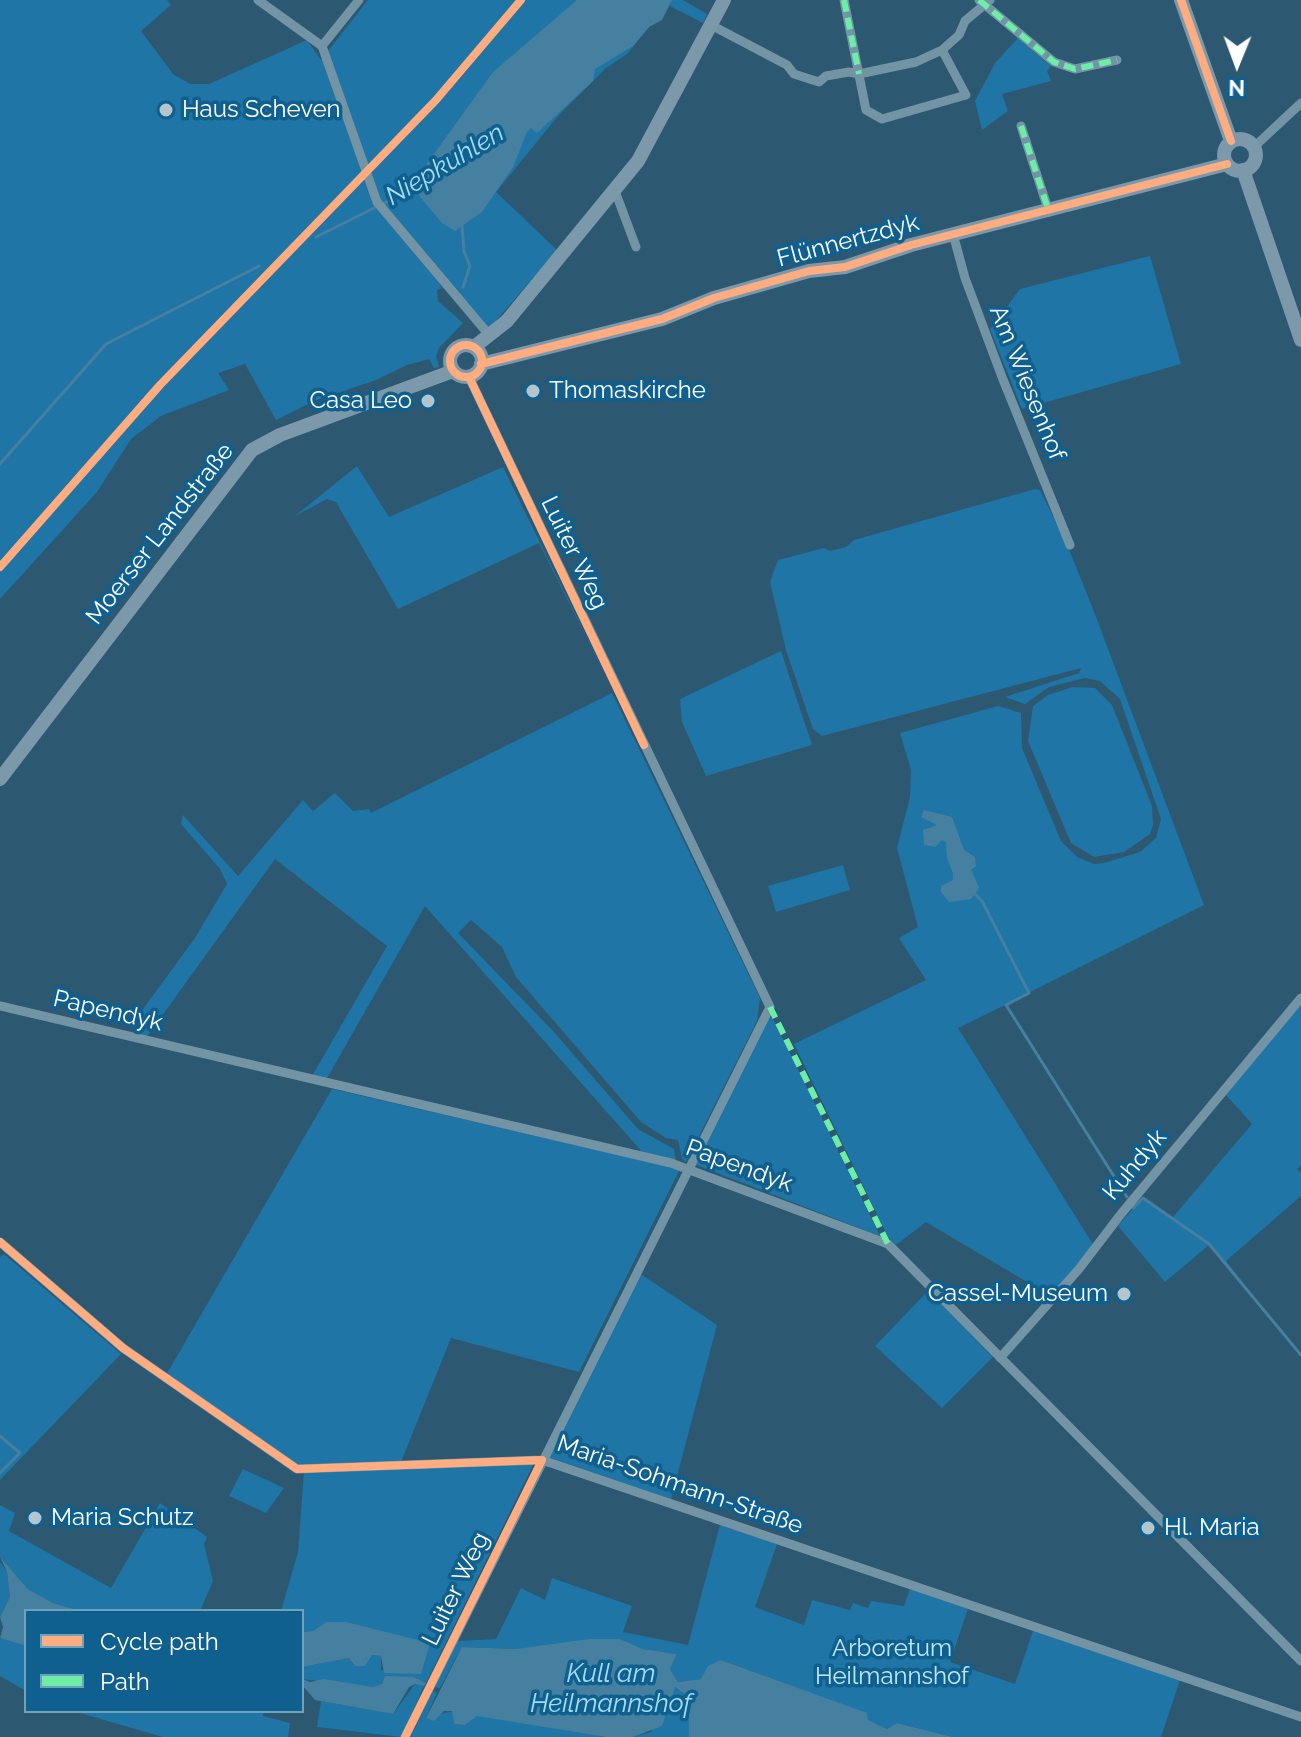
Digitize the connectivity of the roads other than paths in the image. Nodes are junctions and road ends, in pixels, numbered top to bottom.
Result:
1 (258, 0) edge
2 (359, 0) edge
3 (724, 0) edge
4 (844, 0) edge
5 (1181, 0) edge
6 (985, 2) edge
7 (711, 25) junction
8 (322, 46) junction
9 (942, 50) junction
10 (1117, 60) dead end
11 (859, 74) junction
12 (1301, 103) edge
13 (1021, 126) dead end
14 (1231, 141) junction
15 (1254, 147) junction
16 (1227, 164) junction
17 (1243, 170) junction
18 (615, 191) junction
19 (1049, 212) junction
20 (953, 234) junction
21 (636, 247) dead end
22 (490, 336) junction
23 (1301, 340) edge
24 (474, 347) junction
25 (481, 364) junction
26 (453, 371) junction
27 (469, 377) junction
28 (1070, 545) dead end
29 (0, 779) edge
30 (1301, 998) edge
31 (0, 1006) edge
32 (687, 1167) junction
33 (0, 1242) edge
34 (1000, 1358) junction
35 (542, 1460) junction
36 (1301, 1661) edge
37 (1301, 1717) edge
38 (405, 1737) edge

1 - 8 street
2 - 8 street
3 - 7 main road
4 - 11 street
5 - 14 main road
6 - 9 street
6 - 10 street
7 - 11 street
7 - 18 main road
8 - 22 street
9 - 11 street
9 - 11 street
12 - 15 street
13 - 19 street
14 - 15 main road
14 - 16 main road
15 - 17 main road
16 - 17 main road
16 - 19 main road, Flünnertzdyk
17 - 23 main road
18 - 21 street
18 - 22 main road
19 - 20 main road, Flünnertzdyk
20 - 25 main road, Flünnertzdyk
20 - 28 street, Am Wiesenhof
22 - 24 main road
24 - 25 main road
24 - 26 main road
25 - 27 main road
26 - 27 main road
26 - 29 main road, Moerser Landstraße
27 - 32 street, Luiter Weg
30 - 34 street, Kuhdyk
31 - 32 street, Papendyk
32 - 34 street, Papendyk
32 - 35 street, Luiter Weg
33 - 35 street, Maria-Sohmann-Straße
34 - 36 street, Papendyk
35 - 37 street, Maria-Sohmann-Straße
35 - 38 street, Luiter Weg

